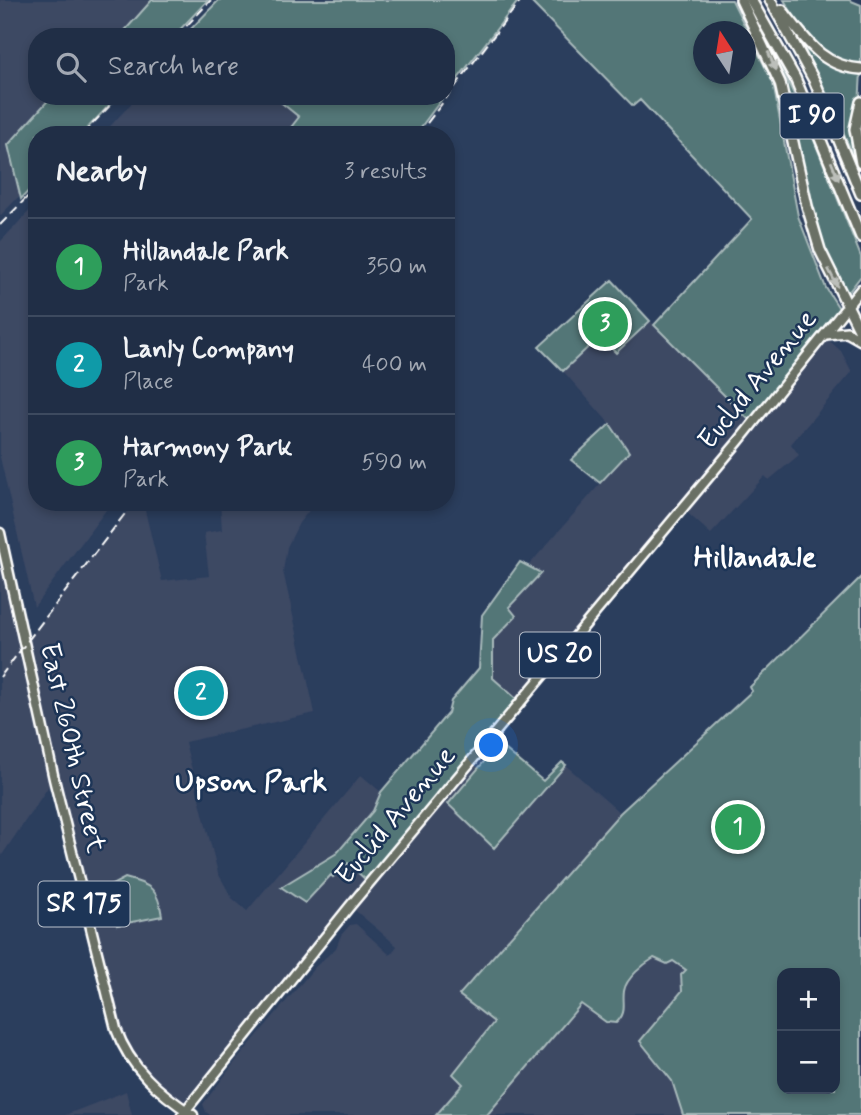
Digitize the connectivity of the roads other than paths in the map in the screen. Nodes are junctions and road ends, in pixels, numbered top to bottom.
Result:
1 (741, 0) edge
2 (751, 0) edge
3 (772, 0) edge
4 (861, 69) edge
5 (861, 102) edge
6 (861, 163) edge
7 (861, 194) edge
8 (861, 237) edge
9 (861, 289) edge
10 (848, 305) junction
11 (861, 333) edge
12 (826, 334) junction
13 (861, 340) edge
14 (0, 533) edge
15 (187, 1113) edge

1 -> 10 highway
2 -> 8 highway, I 90
3 - 4 highway
3 - 7 highway, I 90
5 - 6 highway
9 - 10 main road, Euclid Avenue / US 20
10 - 11 highway
10 - 12 main road, Euclid Avenue / US 20
12 - 13 highway
12 - 15 main road, Euclid Avenue / US 20
14 - 15 main road, East 260th Street / SR 175

